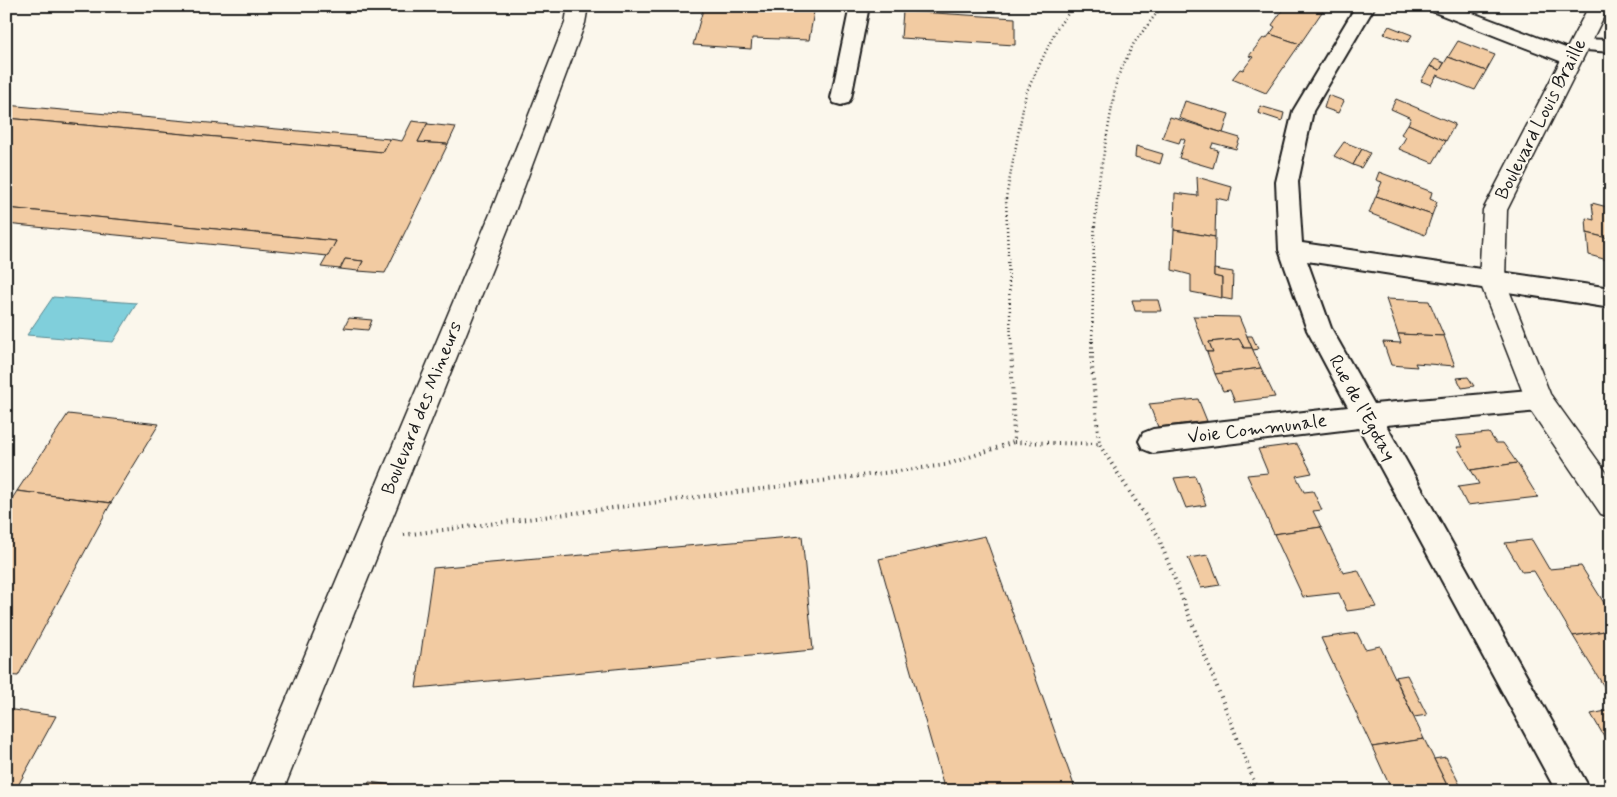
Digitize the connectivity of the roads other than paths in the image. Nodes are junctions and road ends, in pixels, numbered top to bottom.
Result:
1 (860, 6) edge
2 (1366, 6) edge
3 (1436, 6) edge
4 (1598, 6) edge
5 (580, 12) edge
6 (1611, 46) edge
7 (1576, 51) junction
8 (842, 98) dead end
9 (1291, 250) junction
10 (1492, 280) junction
11 (1611, 298) edge
12 (1539, 400) junction
13 (1366, 416) junction
14 (1153, 441) dead end
15 (1611, 504) edge
16 (265, 791) edge
17 (1574, 791) edge

1 - 8 street
2 - 9 street, Rue de l'Egotay
3 - 7 street
4 - 7 street, Boulevard Louis Braille
5 - 16 street, Boulevard des Mineurs
6 - 7 street
7 - 10 street, Boulevard Louis Braille
9 - 10 street
9 - 13 street, Rue de l'Egotay
10 - 11 street
10 - 12 street, Boulevard Louis Braille
12 - 13 street, Voie Communale
12 - 15 street, Boulevard Louis Braille
13 - 14 street, Voie Communale
13 - 17 street, Rue de l'Egotay

